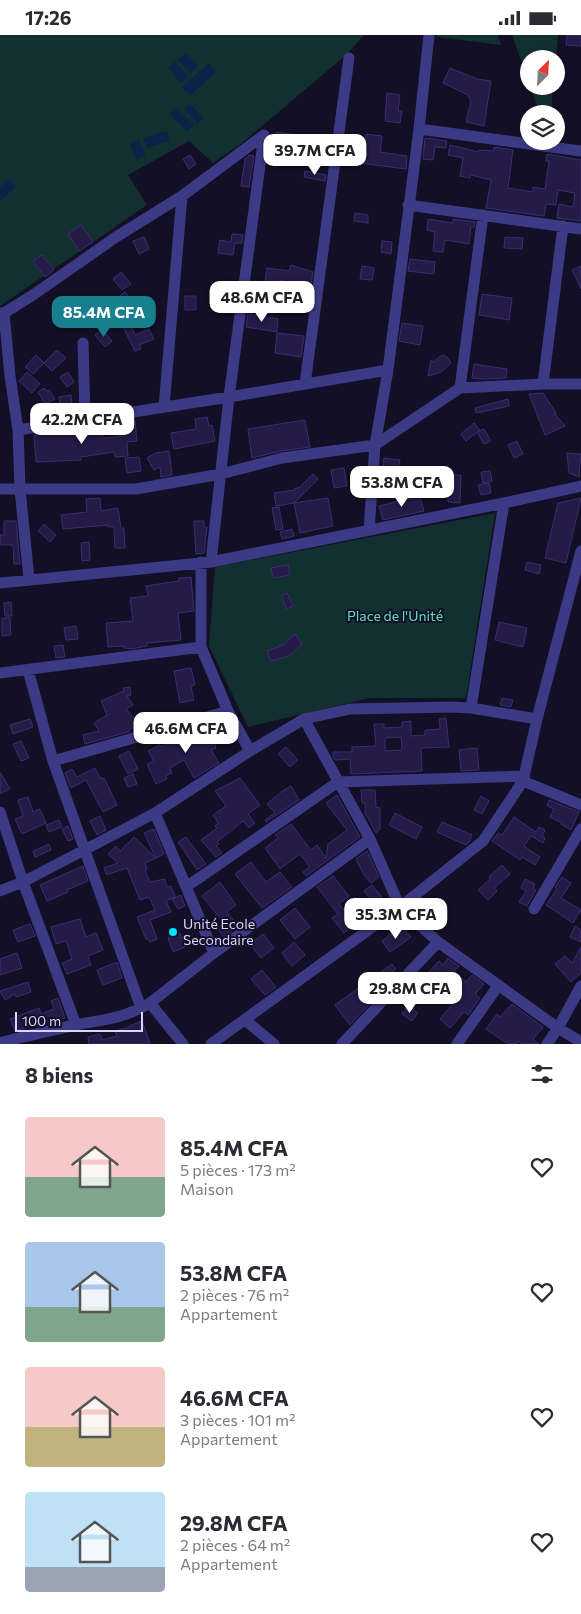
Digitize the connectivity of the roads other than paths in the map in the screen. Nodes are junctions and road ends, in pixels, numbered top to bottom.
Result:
1 (429, 35) edge
2 (349, 58) dead end
3 (419, 129) junction
4 (581, 151) edge
5 (182, 196) junction
6 (408, 205) junction
7 (483, 215) junction
8 (563, 227) junction
9 (581, 229) edge
10 (2, 313) edge
11 (83, 343) dead end
12 (388, 370) junction
13 (304, 384) junction
14 (543, 384) junction
15 (581, 384) edge
16 (460, 388) junction
17 (229, 397) junction
18 (164, 407) junction
19 (84, 419) junction
20 (18, 430) junction
21 (375, 445) junction
22 (221, 474) junction
23 (581, 486) edge
24 (0, 489) edge
25 (20, 489) junction
26 (504, 503) junction
27 (369, 531) junction
28 (581, 551) edge
29 (206, 562) junction
30 (29, 579) junction
31 (0, 583) edge
32 (201, 647) junction
33 (28, 670) junction
34 (0, 673) edge
35 (472, 707) junction
36 (228, 711) junction
37 (304, 719) junction
38 (537, 719) junction
39 (250, 751) junction
40 (53, 761) junction
41 (523, 779) junction
42 (338, 782) junction
43 (581, 805) edge
44 (0, 812) edge
45 (155, 813) junction
46 (581, 829) edge
47 (370, 839) junction
48 (86, 849) junction
49 (23, 883) junction
50 (186, 887) junction
51 (0, 891) edge
52 (400, 907) junction
53 (534, 909) dead end
54 (438, 942) junction
55 (214, 953) junction
56 (498, 986) junction
57 (581, 986) edge
58 (146, 1006) junction
59 (245, 1020) junction
60 (76, 1025) junction
61 (558, 1028) junction
62 (2, 1040) edge
63 (581, 1042) edge
64 (183, 1044) edge
65 (211, 1044) edge
66 (274, 1044) edge
67 (342, 1044) edge
68 (457, 1044) edge
69 (547, 1044) edge

1 - 3 street
2 - 13 street
3 - 4 street
3 - 6 street
5 - 10 street
5 - 17 street
5 - 18 street
6 - 7 street
6 - 12 street
7 - 8 street
7 - 16 street
8 - 9 street
8 - 14 street
10 - 20 street
11 - 19 street
12 - 13 street
12 - 21 street
13 - 17 street
14 - 15 street
14 - 16 street
16 - 21 street
17 - 18 street
17 - 22 street
18 - 19 street
19 - 20 street
20 - 25 street
21 - 22 street
21 - 27 street
22 - 25 street
22 - 29 street
23 - 26 street
24 - 25 street
25 - 30 street
26 - 27 street
26 - 35 street
27 - 29 street
28 - 38 street
29 - 30 street
29 - 32 street
30 - 31 street
32 - 33 street
32 - 36 street
33 - 34 street
33 - 40 street
35 - 37 street
35 - 38 street
36 - 39 street
36 - 40 street
37 - 39 street
37 - 42 street
38 - 41 street
39 - 45 street
40 - 48 street
41 - 42 street
41 - 43 street
41 - 52 street
42 - 47 street
42 - 50 street
44 - 49 street
45 - 48 street
45 - 50 street
46 - 53 street
47 - 52 street
47 - 55 street
48 - 49 street
48 - 58 street
49 - 51 street
49 - 60 street
50 - 55 street
52 - 54 street
52 - 59 street
54 - 56 street
54 - 67 street
55 - 58 street
56 - 61 street
56 - 68 street
57 - 61 street
58 - 60 street
58 - 64 street
59 - 65 street
59 - 66 street
60 - 62 street
61 - 63 street
61 - 69 street

